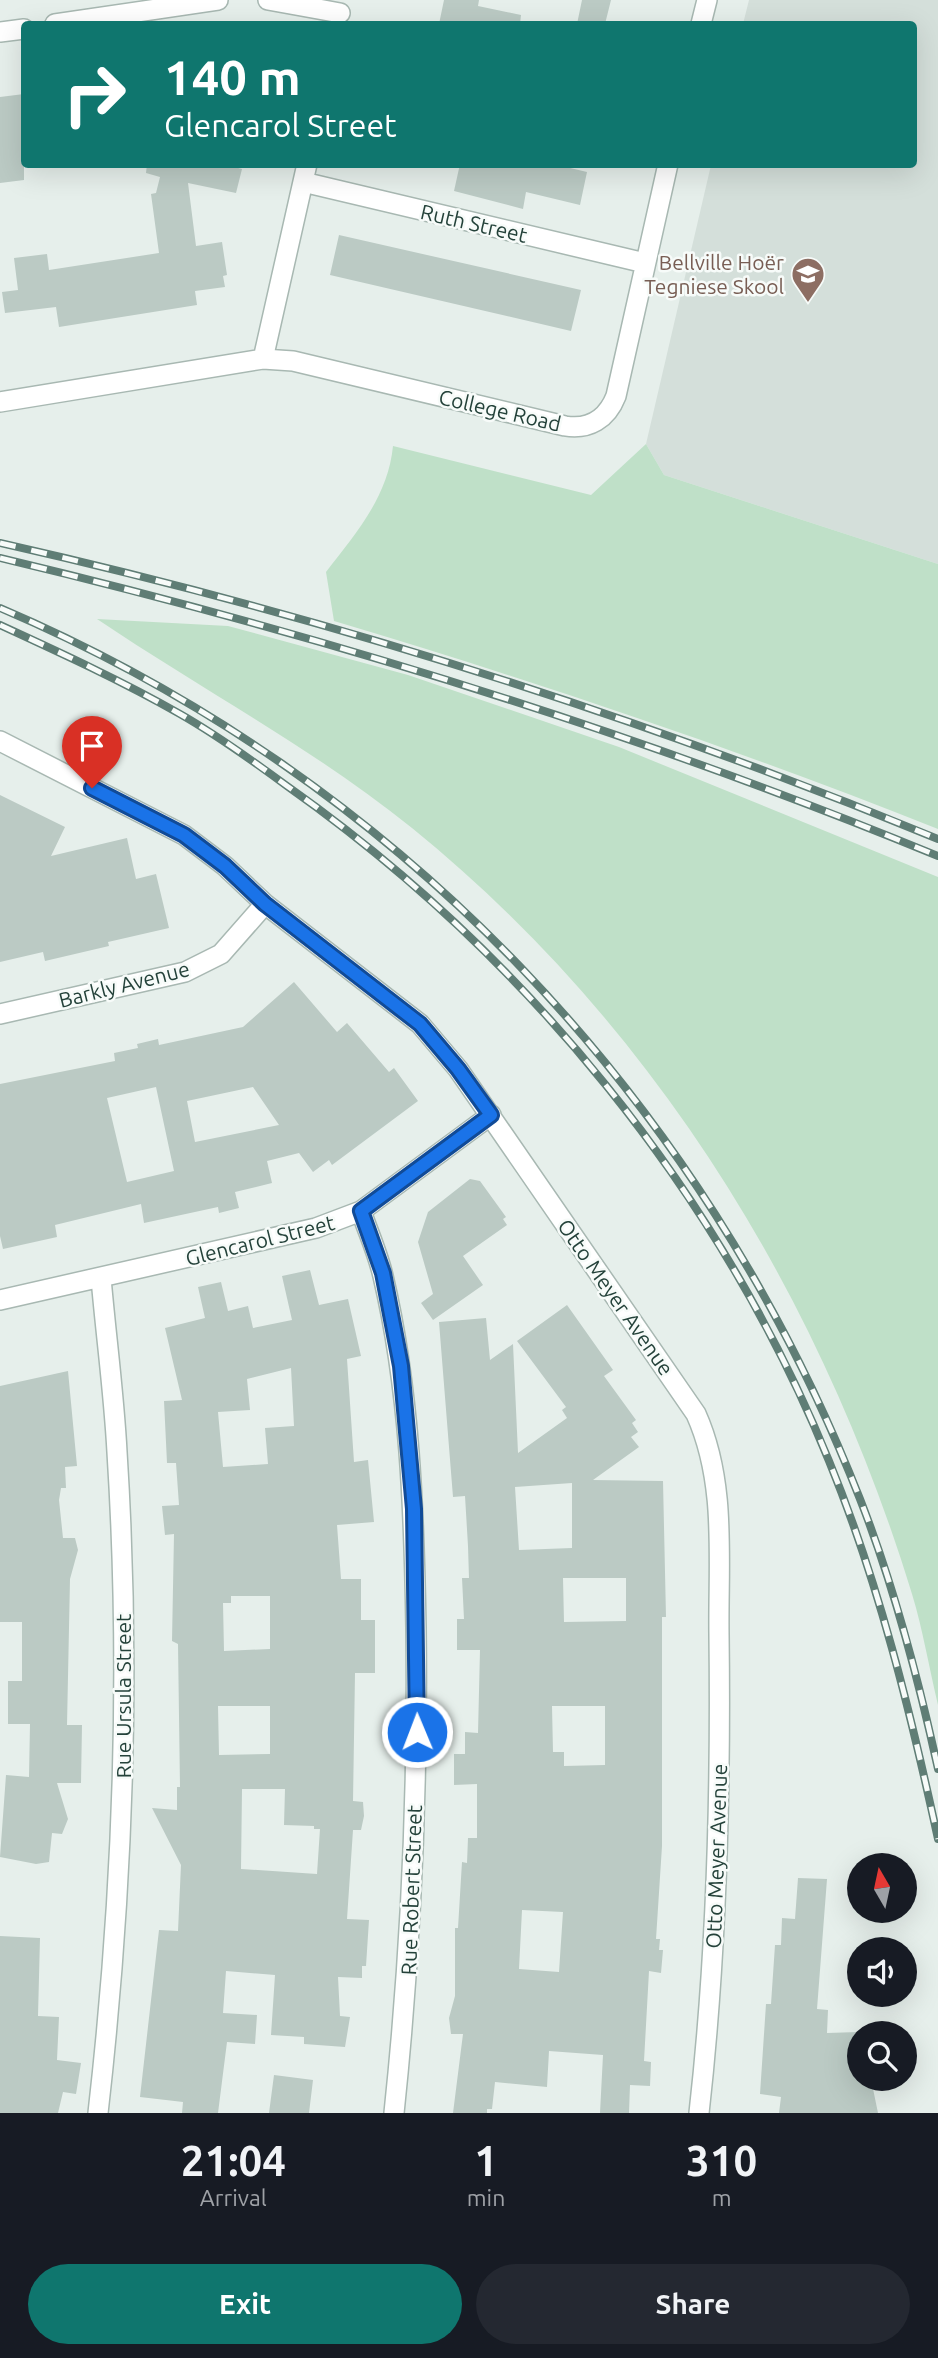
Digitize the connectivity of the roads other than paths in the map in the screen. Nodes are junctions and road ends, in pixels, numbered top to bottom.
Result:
1 (218, 0) edge
2 (268, 0) edge
3 (707, 0) edge
4 (340, 12) edge
5 (75, 21) edge
6 (702, 21) edge
7 (21, 29) edge
8 (0, 32) edge
9 (667, 168) edge
10 (305, 173) edge
11 (645, 263) junction
12 (263, 359) junction
13 (0, 402) edge
14 (0, 741) edge
15 (265, 904) junction
16 (0, 1014) edge
17 (491, 1115) junction
18 (361, 1211) junction
19 (101, 1278) junction
20 (0, 1300) edge
21 (98, 2113) edge
22 (394, 2113) edge
23 (699, 2113) edge

1 - 5 street
2 - 4 street
3 - 6 street
7 - 8 street
9 - 11 street, College Road
10 - 11 street, Ruth Street
10 - 12 street
11 - 12 street, College Road
12 - 13 street, College Road
14 - 15 street, Otto Meyer Avenue
15 - 16 street, Barkly Avenue
15 - 17 street, Otto Meyer Avenue
17 - 18 street, Glencarol Street
17 - 23 street, Otto Meyer Avenue
18 - 19 street, Glencarol Street
18 - 22 street, Rue Robert Street
19 - 20 street, Glencarol Street
19 - 21 street, Rue Ursula Street

